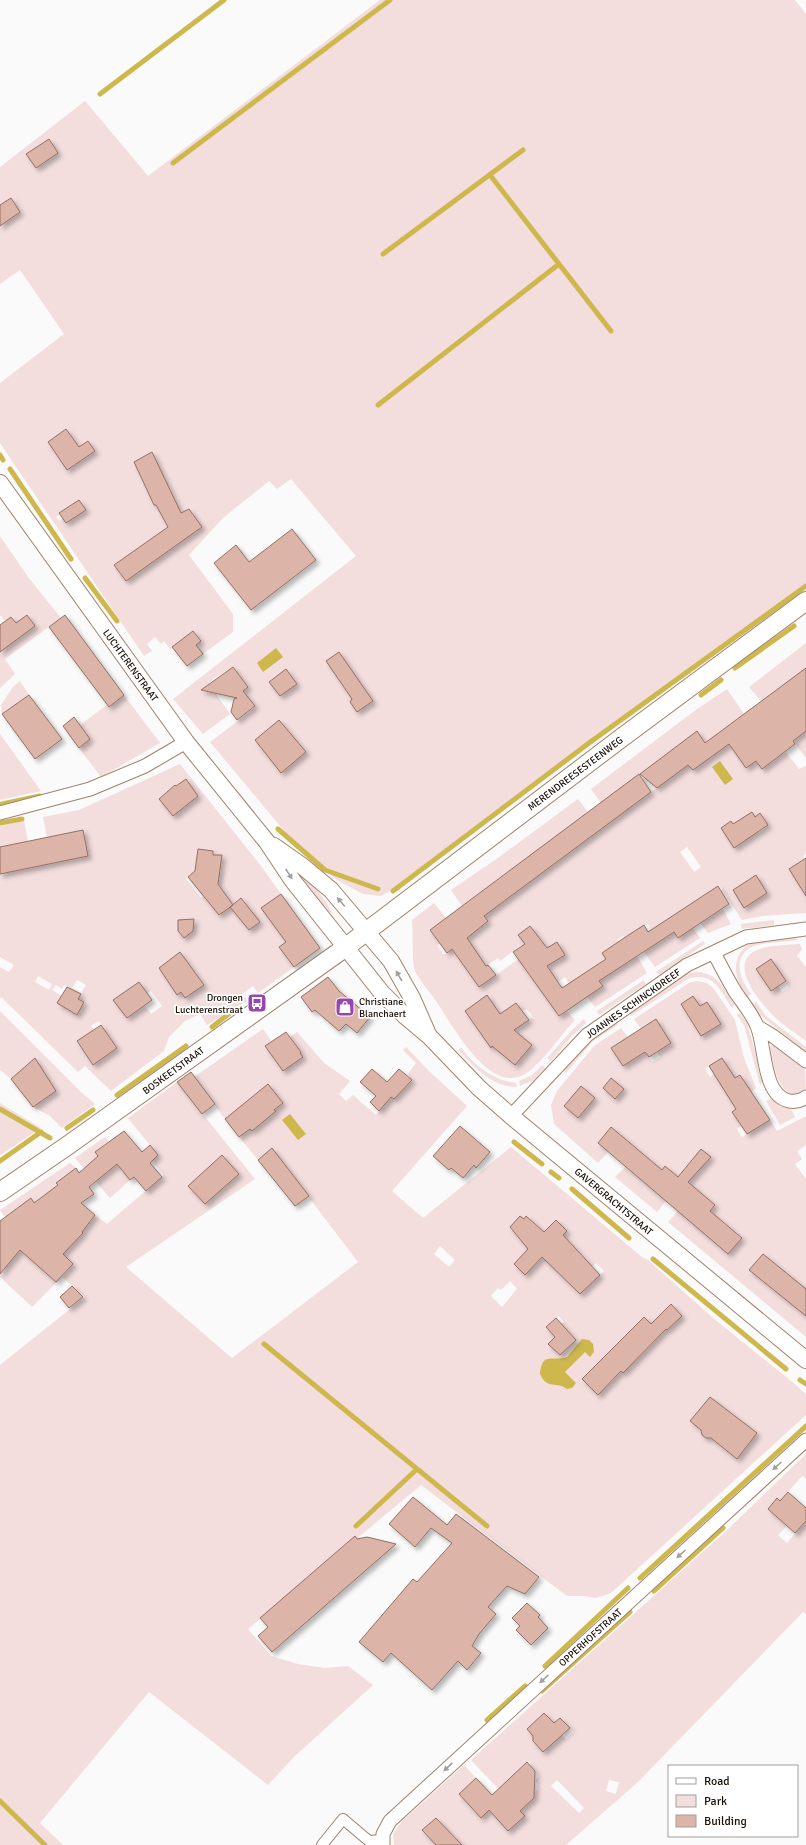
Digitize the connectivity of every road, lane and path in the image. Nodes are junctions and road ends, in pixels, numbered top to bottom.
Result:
1 (0, 483) edge
2 (806, 602) edge
3 (186, 742) junction
4 (0, 813) edge
5 (268, 842) junction
6 (806, 929) edge
7 (366, 932) junction
8 (346, 947) junction
9 (714, 953) junction
10 (758, 1026) junction
11 (429, 1036) junction
12 (806, 1061) edge
13 (806, 1097) edge
14 (511, 1116) junction
15 (0, 1192) edge
16 (806, 1360) edge
17 (806, 1440) edge
18 (383, 1843) edge
19 (322, 1845) edge

1 - 3 street, LUCHTERENSTRAAT
2 - 7 main road, MERENDREESESTEENWEG
3 - 4 street
3 - 5 street, LUCHTERENSTRAAT
7 -> 5 street, LUCHTERENSTRAAT
5 -> 8 street, LUCHTERENSTRAAT
6 - 9 street, JOANNES SCHINCKDREEF
7 - 8 main road, MERENDREESESTEENWEG
11 -> 7 street, GAVERGRACHTSTRAAT
8 - 11 street, GAVERGRACHTSTRAAT
8 - 15 main road, BOSKEETSTRAAT
9 - 10 street
9 - 14 street, JOANNES SCHINCKDREEF
10 - 12 street
10 - 13 street
11 - 14 street, GAVERGRACHTSTRAAT
14 - 16 street, GAVERGRACHTSTRAAT
17 -> 18 street, OPPERHOFSTRAAT
18 - 19 street

